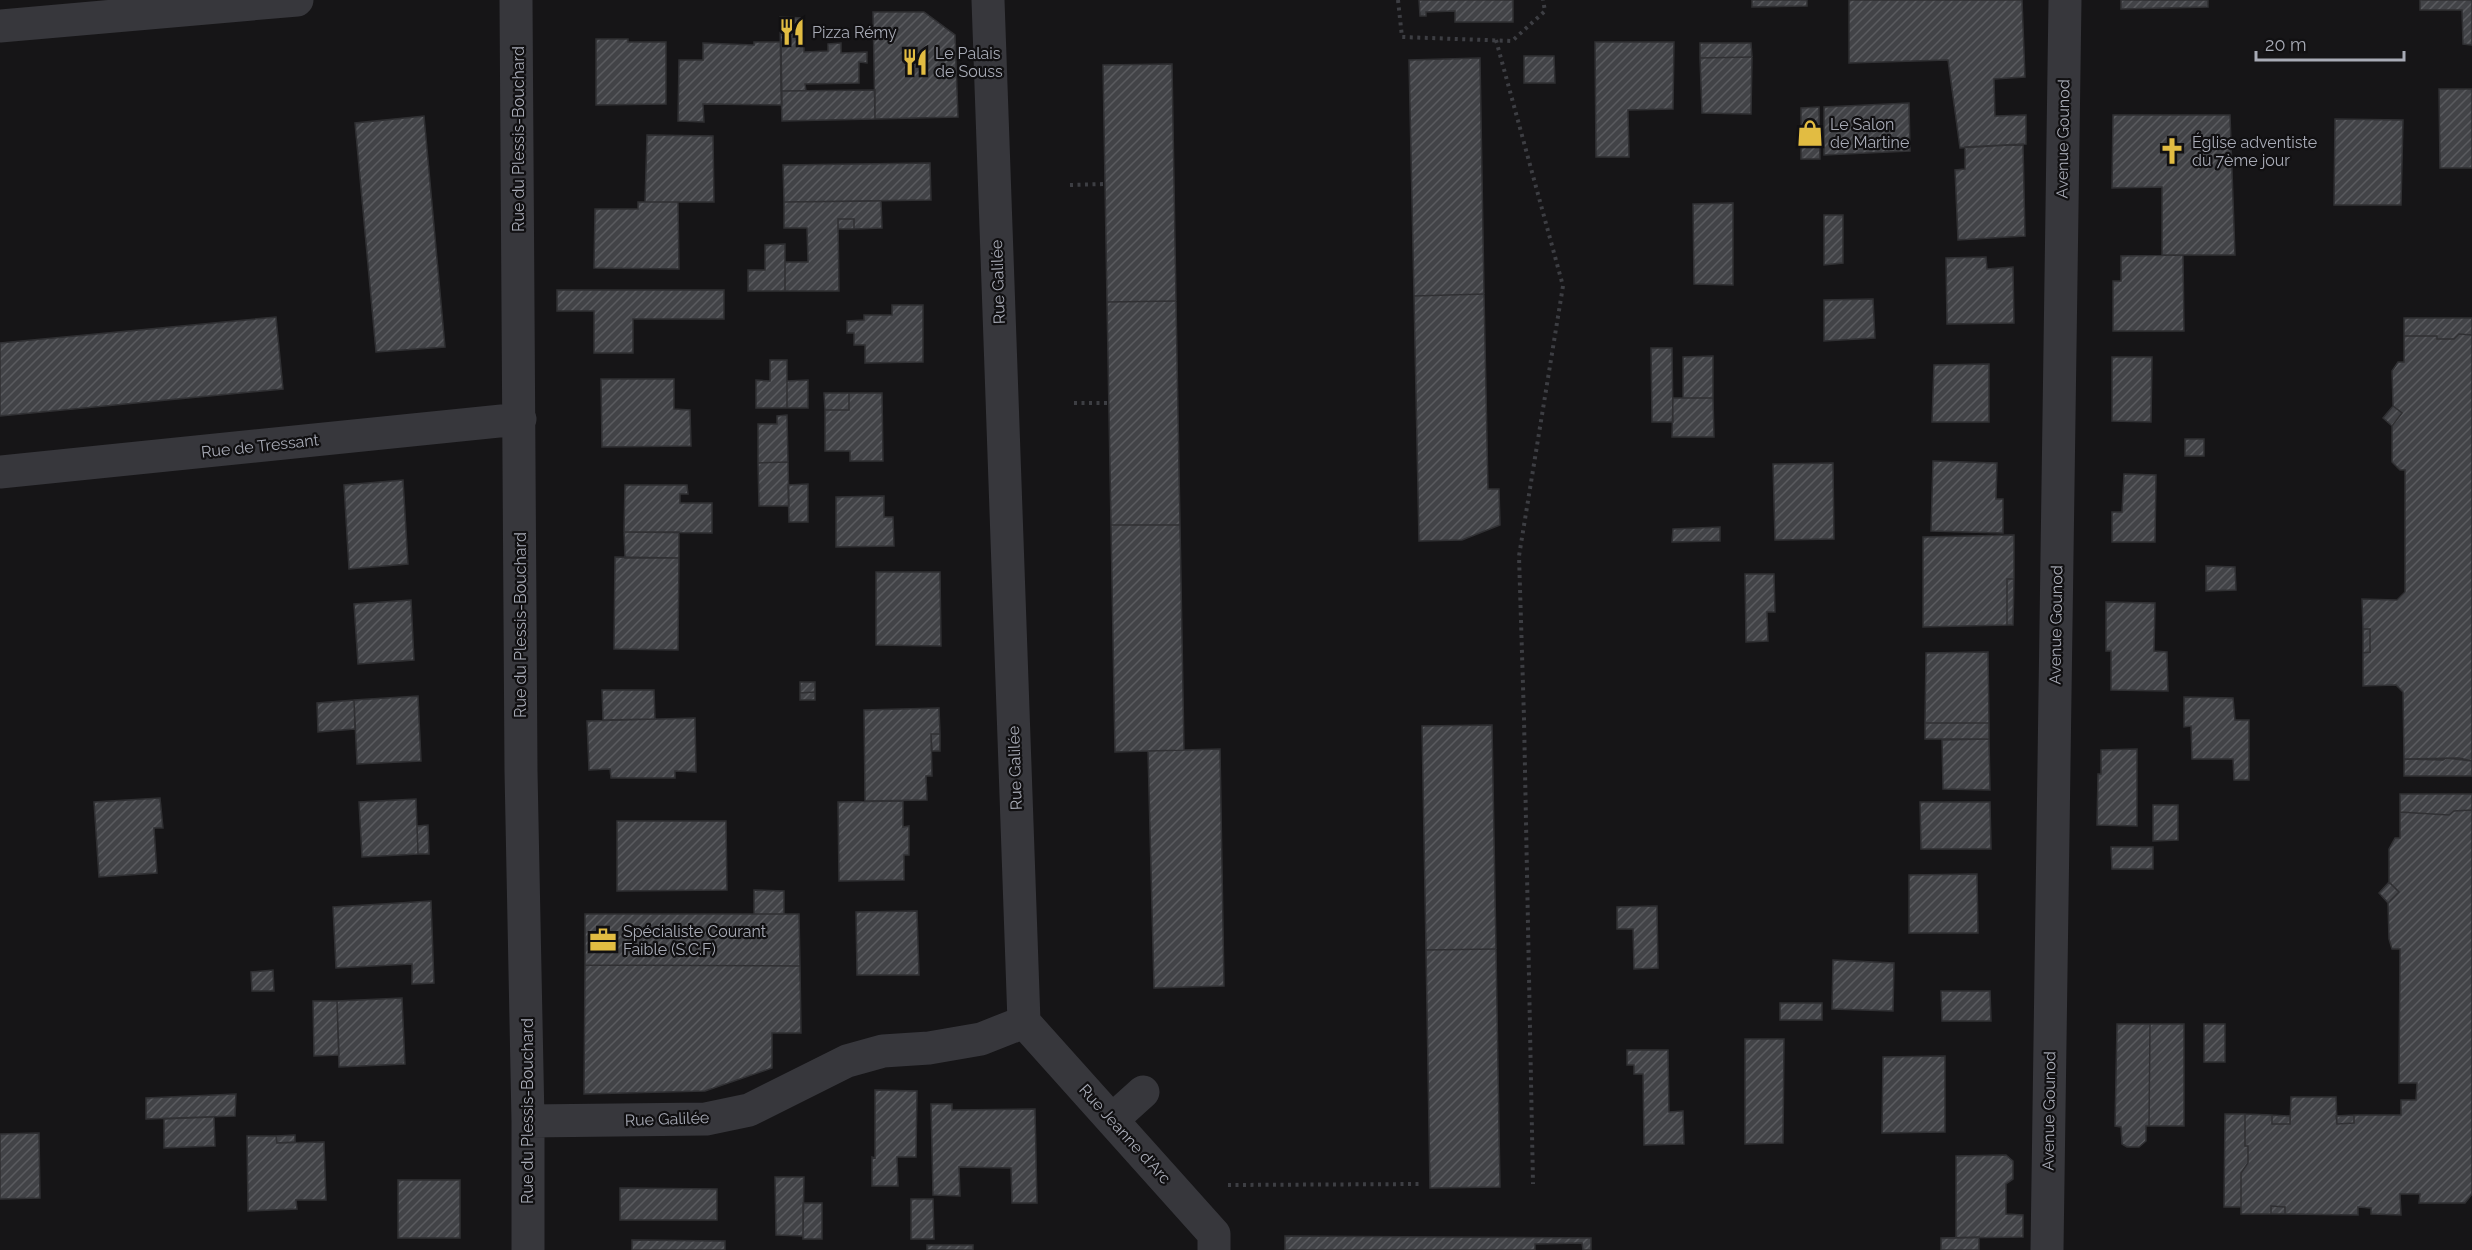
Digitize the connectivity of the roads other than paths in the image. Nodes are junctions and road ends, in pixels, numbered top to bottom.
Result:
1 (297, 0) edge
2 (516, 0) edge
3 (988, 0) edge
4 (2064, 0) edge
5 (0, 26) edge
6 (520, 419) junction
7 (0, 472) edge
8 (1024, 1022) junction
9 (1143, 1092) dead end
10 (1112, 1120) junction
11 (528, 1121) junction
12 (528, 1250) edge
13 (1214, 1250) edge
14 (2047, 1250) edge

1 - 5 street
2 - 6 street, Rue du Plessis-Bouchard
3 - 8 street, Rue Galilée
4 - 14 street, Avenue Gounod
6 - 7 street, Rue de Tressant
6 - 11 street, Rue du Plessis-Bouchard
8 - 10 street, Rue Jeanne d'Arc
8 - 11 street, Rue Galilée
9 - 10 street
10 - 13 street, Rue Jeanne d'Arc
11 - 12 street, Rue du Plessis-Bouchard

